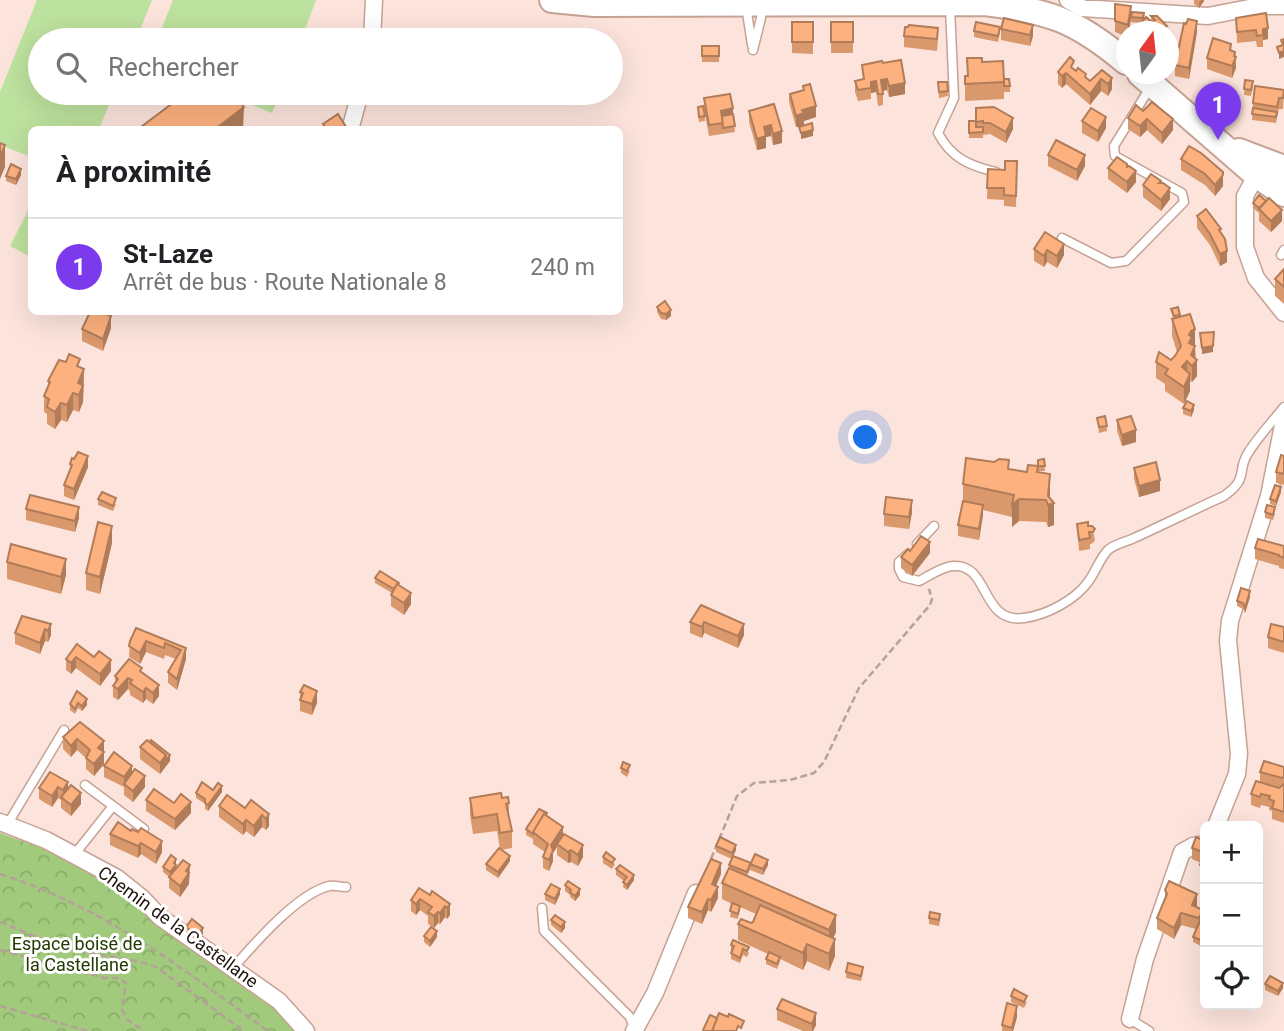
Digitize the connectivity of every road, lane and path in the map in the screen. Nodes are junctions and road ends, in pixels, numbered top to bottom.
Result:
1 (374, 0) edge
2 (552, 0) edge
3 (949, 4) junction
4 (1284, 6) edge
5 (1075, 9) edge
6 (373, 28) edge
7 (1116, 54) edge
8 (1145, 84) edge
9 (1152, 84) edge
10 (357, 105) edge
11 (351, 126) edge
12 (1268, 168) edge
13 (996, 172) edge
14 (1284, 194) edge
15 (1062, 239) edge
16 (1284, 313) edge
17 (1284, 408) edge
18 (1284, 420) edge
19 (934, 526) dead end
20 (924, 579) junction
21 (64, 730) dead end
22 (85, 785) dead end
23 (113, 806) junction
24 (1218, 821) edge
25 (4, 823) edge
26 (144, 829) edge
27 (1200, 845) edge
28 (74, 855) junction
29 (710, 862) joint
30 (0, 874) edge
31 (346, 887) dead end
32 (542, 908) dead end
33 (0, 922) edge
34 (0, 950) edge
35 (233, 968) junction
36 (0, 1006) edge
37 (1130, 1019) joint
38 (88, 1031) edge
39 (144, 1031) edge
40 (244, 1031) edge
41 (268, 1031) edge
42 (306, 1031) edge
43 (635, 1031) edge
44 (1149, 1031) edge

1 - 6 street
2 - 3 main road
3 - 5 main road
3 - 13 lane
4 - 5 street
5 - 7 main road
8 - 15 lane
9 - 12 main road
10 - 11 street
12 - 14 main road
12 - 16 street
17 - 20 lane
18 - 24 street
19 - 20 lane
20 - 29 path
21 - 25 lane
22 - 23 lane
23 - 26 lane
23 - 28 lane
25 - 28 street, Chemin de la Castellane
27 - 37 street
28 - 35 street, Chemin de la Castellane
29 - 43 street
30 - 41 path
31 - 35 lane
32 - 43 lane
33 - 40 path
34 - 39 path
35 - 42 street, Chemin de la Castellane
36 - 38 path
37 - 44 lane

